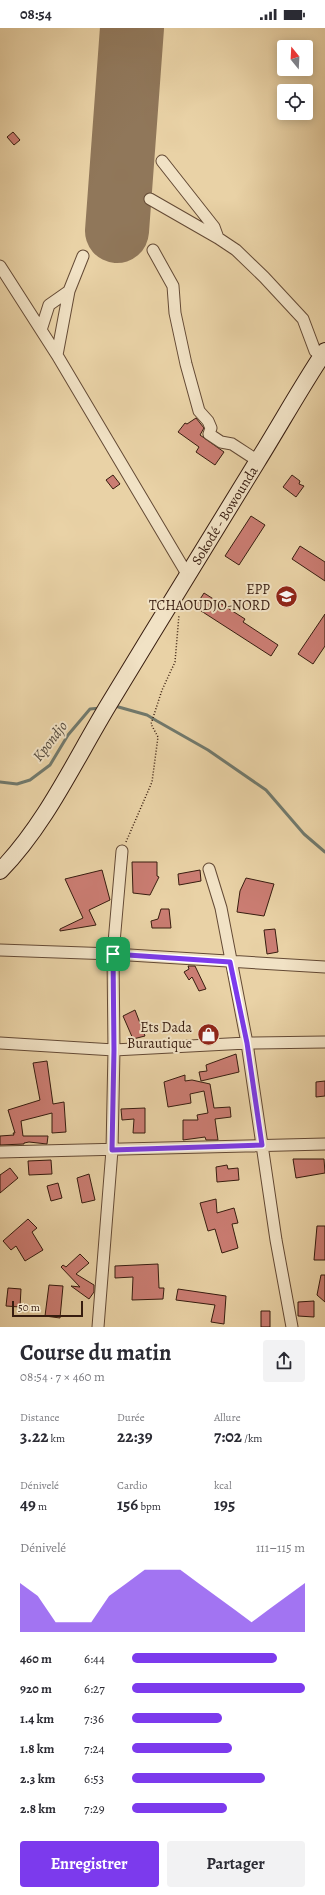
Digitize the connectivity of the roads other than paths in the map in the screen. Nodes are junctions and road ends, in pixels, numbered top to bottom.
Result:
1 (162, 162) dead end
2 (150, 199) dead end
3 (218, 238) junction
4 (153, 250) dead end
5 (82, 256) dead end
6 (0, 266) edge
7 (69, 291) junction
8 (41, 330) junction
9 (323, 354) edge
10 (57, 355) junction
11 (258, 460) junction
12 (187, 574) junction
13 (122, 851) road end
14 (209, 869) dead end
15 (0, 872) edge
16 (0, 950) edge
17 (113, 954) junction
18 (230, 962) junction
19 (325, 967) edge
20 (325, 1042) edge
21 (0, 1043) edge
22 (247, 1043) junction
23 (114, 1050) junction
24 (325, 1144) edge
25 (262, 1145) junction
26 (112, 1150) junction
27 (0, 1152) edge
28 (98, 1327) edge
29 (292, 1327) edge

1 - 3 street
2 - 3 street
3 - 9 street
4 - 11 street
5 - 7 street
6 - 8 street
7 - 8 street
7 - 10 street
8 - 10 street
9 - 11 main road, Sokodé - Bowounda
10 - 12 street
11 - 12 main road, Sokodé - Bowounda
12 - 15 main road, Sokodé - Bowounda
13 - 17 street
14 - 18 street
16 - 17 street
17 - 18 street
17 - 23 street
18 - 19 street
18 - 22 street
20 - 22 street
21 - 23 street
22 - 23 street
22 - 25 street
23 - 26 street
24 - 25 street
25 - 26 street
25 - 29 street
26 - 27 street
26 - 28 street

